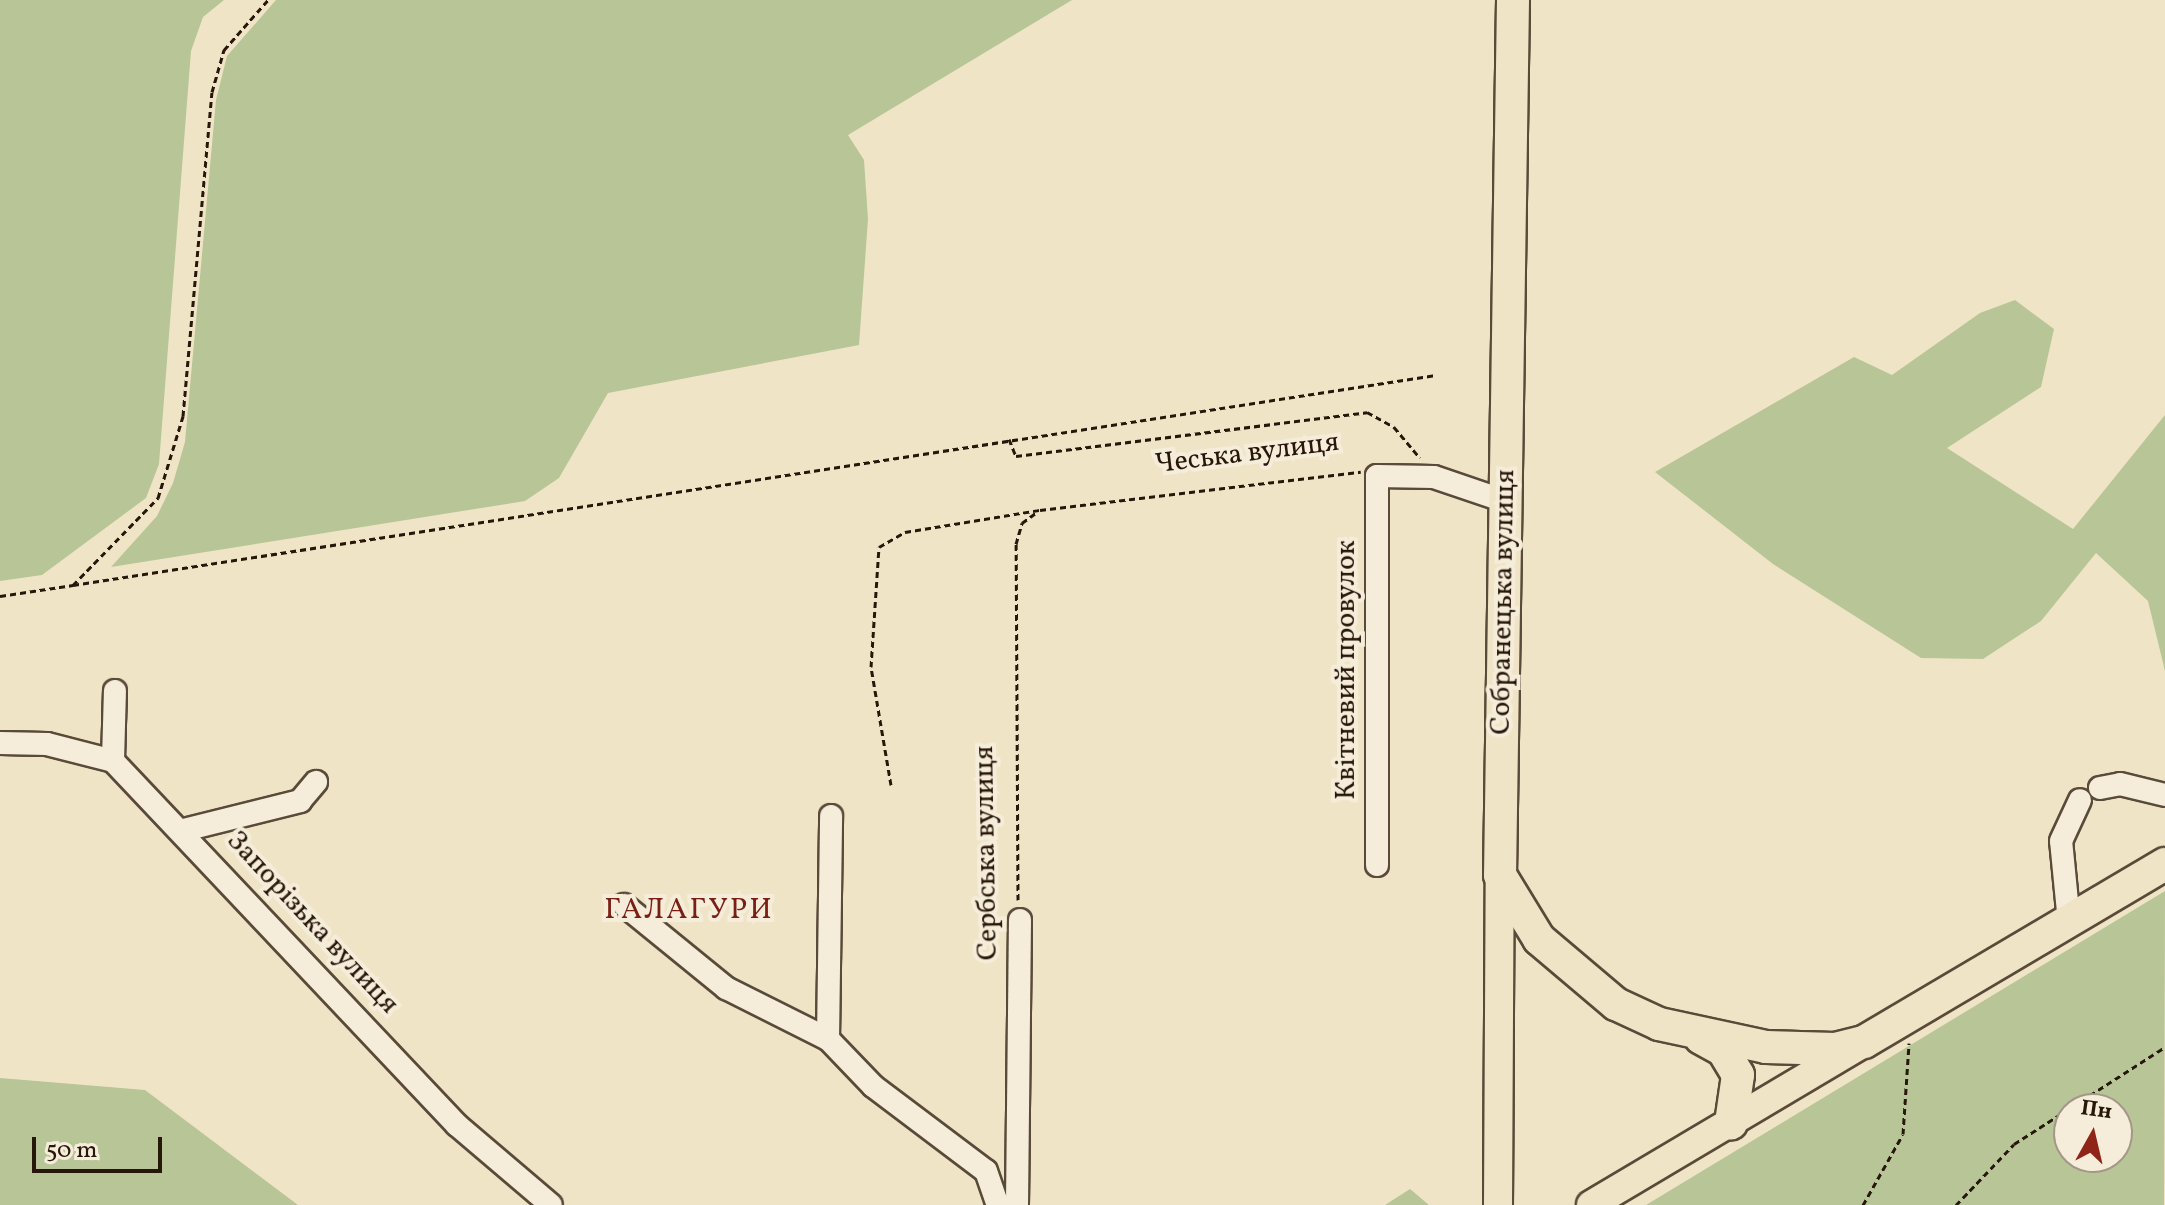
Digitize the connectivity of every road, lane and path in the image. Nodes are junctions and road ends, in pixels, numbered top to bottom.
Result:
1 (268, 0) edge
2 (1513, 0) edge
3 (1436, 375) dead end
4 (1009, 438) junction
5 (1377, 476) junction
6 (1434, 477) junction
7 (1505, 501) junction
8 (1040, 510) junction
9 (73, 585) junction
10 (0, 596) edge
11 (115, 691) dead end
12 (0, 743) edge
13 (113, 761) junction
14 (316, 782) dead end
15 (891, 785) dead end
16 (2100, 788) dead end
17 (2165, 795) edge
18 (2080, 800) dead end
19 (831, 816) dead end
20 (184, 830) junction
21 (2165, 864) edge
22 (1377, 865) dead end
23 (1500, 875) junction
24 (624, 905) dead end
25 (1020, 920) joint
26 (2069, 922) junction
27 (1911, 1015) junction
28 (1686, 1033) junction
29 (828, 1039) junction
30 (1864, 1042) junction
31 (2165, 1047) edge
32 (1731, 1123) junction
33 (551, 1205) edge
34 (998, 1205) edge
35 (1017, 1205) edge
36 (1498, 1205) edge
37 (1591, 1205) edge
38 (1863, 1205) edge
39 (1956, 1205) edge

1 - 9 path
2 - 7 highway, Собранецька вулиця
3 - 4 path
4 - 6 path
4 - 9 path
5 - 6 street, Чеська вулиця
5 - 8 path, Чеська вулиця
5 - 22 street, Квітневий провулок
6 - 7 street, Чеська вулиця
7 - 23 highway, Собранецька вулиця
8 - 15 path, Чеська вулиця
8 - 25 path, Сербська вулиця
9 - 10 path
11 - 13 street
12 - 13 street, Запорізька вулиця
13 - 20 street, Запорізька вулиця
14 - 20 street
16 - 17 street
18 - 26 street
19 - 29 street
20 - 33 street, Запорізька вулиця
21 - 26 highway
23 - 28 highway
23 - 36 main road, Собранецька вулиця
24 - 29 street
25 - 35 street, Сербська вулиця
26 - 27 highway
27 - 30 highway
27 - 38 path
28 - 30 highway
28 - 32 highway
29 - 34 street
30 - 32 main road
31 - 39 path
32 - 37 main road

